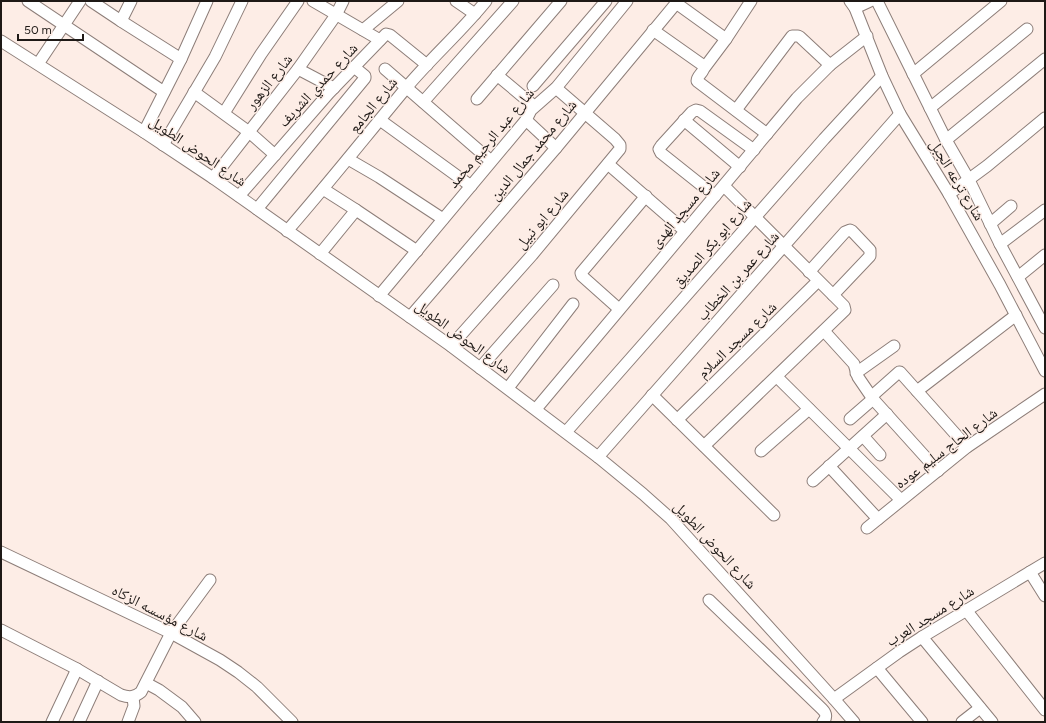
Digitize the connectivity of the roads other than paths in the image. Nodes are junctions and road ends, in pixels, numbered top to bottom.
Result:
1 (28, 1) edge
2 (80, 1) edge
3 (91, 1) edge
4 (130, 1) edge
5 (206, 1) edge
6 (242, 1) edge
7 (298, 1) edge
8 (313, 1) edge
9 (343, 1) edge
10 (398, 1) edge
11 (456, 1) edge
12 (486, 1) edge
13 (512, 1) edge
14 (561, 1) edge
15 (606, 1) edge
16 (627, 1) edge
17 (750, 1) edge
18 (870, 1) edge
19 (877, 1) edge
20 (1001, 1) edge
21 (677, 2) edge
22 (853, 5) edge
23 (475, 14) junction
24 (336, 15) junction
25 (121, 21) junction
26 (467, 23) junction
27 (64, 25) junction
28 (1027, 29) dead end
29 (363, 30) junction
30 (654, 30) junction
31 (481, 35) junction
32 (867, 36) junction
33 (726, 39) junction
34 (380, 40) junction
35 (1, 41) edge
36 (181, 58) junction
37 (1045, 59) edge
38 (38, 64) junction
39 (427, 65) junction
40 (830, 65) junction
41 (354, 67) junction
42 (705, 67) junction
43 (298, 69) junction
44 (385, 69) dead end
45 (913, 74) junction
46 (497, 75) junction
47 (882, 76) junction
48 (533, 86) dead end
49 (334, 88) junction
50 (406, 88) junction
51 (556, 88) junction
52 (164, 92) junction
53 (194, 92) junction
54 (477, 99) dead end
55 (423, 102) junction
56 (534, 106) junction
57 (930, 108) junction
58 (736, 110) junction
59 (224, 113) junction
60 (585, 113) junction
61 (900, 114) junction
62 (1045, 118) edge
63 (380, 120) junction
64 (526, 120) junction
65 (684, 120) junction
66 (144, 132) junction
67 (249, 132) junction
68 (767, 134) junction
69 (946, 140) junction
70 (163, 145) junction
71 (556, 148) junction
72 (754, 150) junction
73 (275, 155) junction
74 (348, 159) junction
75 (491, 161) junction
76 (608, 164) junction
77 (740, 167) junction
78 (213, 178) junction
79 (969, 180) junction
80 (470, 186) junction
81 (724, 186) junction
82 (323, 189) junction
83 (949, 194) junction
84 (239, 196) junction
85 (646, 196) junction
86 (715, 196) junction
87 (1011, 206) dead end
88 (257, 209) junction
89 (356, 210) junction
90 (1045, 210) edge
91 (756, 216) junction
92 (443, 219) junction
93 (990, 224) junction
94 (287, 231) junction
95 (685, 231) junction
96 (1000, 244) junction
97 (784, 246) junction
98 (417, 251) junction
99 (320, 254) junction
100 (1045, 255) edge
101 (809, 272) junction
102 (1018, 276) junction
103 (818, 281) junction
104 (553, 285) dead end
105 (833, 295) junction
106 (380, 296) junction
107 (573, 304) dead end
108 (619, 309) junction
109 (1016, 315) junction
110 (410, 317) junction
111 (1045, 328) edge
112 (824, 332) junction
113 (451, 346) junction
114 (894, 346) dead end
115 (480, 368) junction
116 (1045, 371) edge
117 (856, 373) junction
118 (777, 377) junction
119 (508, 388) junction
120 (917, 390) junction
121 (1045, 394) edge
122 (652, 395) junction
123 (873, 397) junction
124 (809, 408) junction
125 (536, 409) junction
126 (887, 414) junction
127 (850, 419) dead end
128 (678, 420) junction
129 (566, 432) junction
130 (863, 436) junction
131 (704, 446) junction
132 (967, 447) junction
133 (849, 448) junction
134 (761, 451) dead end
135 (880, 455) dead end
136 (598, 457) junction
137 (829, 466) junction
138 (938, 471) junction
139 (813, 481) dead end
140 (901, 500) junction
141 (774, 516) dead end
142 (878, 519) junction
143 (867, 528) dead end
144 (1, 552) edge
145 (1045, 563) edge
146 (1030, 572) junction
147 (210, 580) dead end
148 (1045, 596) edge
149 (709, 600) dead end
150 (966, 610) junction
151 (1, 630) edge
152 (171, 633) junction
153 (922, 637) junction
154 (877, 668) junction
155 (77, 669) junction
156 (98, 681) junction
157 (146, 683) junction
158 (133, 697) junction
159 (834, 699) junction
160 (980, 708) junction
161 (1045, 710) edge
162 (194, 721) edge
163 (52, 722) edge
164 (79, 722) edge
165 (128, 722) edge
166 (292, 722) edge
167 (824, 722) edge
168 (854, 722) edge
169 (922, 722) edge
170 (962, 722) edge
171 (992, 722) edge

1 - 27 street
2 - 27 street
3 - 25 street
4 - 25 street
5 - 36 street
6 - 53 street
7 - 59 street
8 - 24 street
9 - 24 street, شارع الزهور
10 - 29 street
11 - 23 street
12 - 23 street, شارع الجامع
13 - 31 street
14 - 46 street
15 - 48 street
16 - 51 street, شارع عبد الرحيم محمد
17 - 33 street
18 - 22 street
19 - 45 street, شارع ترعه الجبل
20 - 45 street
21 - 30 street, شارع محمد جمال الدين
21 - 33 street
22 - 32 street, شارع ترعه الجبل
23 - 26 street, شارع الجامع
24 - 29 street
24 - 43 street, شارع الزهور
25 - 36 street
26 - 31 street
26 - 39 street, شارع الجامع
27 - 38 street
27 - 52 street
28 - 57 street
29 - 34 street
30 - 42 street
30 - 60 street, شارع محمد جمال الدين
31 - 55 street
32 - 40 street, شارع مسجد الهدى
32 - 47 street, شارع ترعه الجبل
33 - 42 street
34 - 39 street, شارع حمدي الشريف
34 - 41 street, شارع حمدي الشريف
35 - 38 street, شارع الحوض الطويل
36 - 52 street
37 - 69 street
38 - 66 street, شارع الحوض الطويل
39 - 50 street, شارع الجامع
40 - 58 street
40 - 68 street, شارع مسجد الهدى
41 - 49 street, شارع حمدي الشريف
41 - 88 street
42 - 58 street
43 - 49 street
43 - 67 street, شارع الزهور
44 - 50 street
45 - 57 street, شارع ترعه الجبل
46 - 54 street
46 - 56 street
47 - 61 street, شارع ترعه الجبل
47 - 91 street, شارع ابو بكر الصديق
49 - 73 street, شارع حمدي الشريف
50 - 55 street
50 - 63 street, شارع الجامع
51 - 56 street, شارع عبد الرحيم محمد
51 - 60 street
52 - 66 street
53 - 59 street
53 - 70 street
55 - 75 street
56 - 64 street, شارع عبد الرحيم محمد
57 - 69 street, شارع ترعه الجبل
58 - 68 street
59 - 67 street
60 - 71 street, شارع محمد جمال الدين
60 - 76 street, شارع ابو نبيل
61 - 83 street, شارع ترعه الجبل
61 - 97 street, شارع عمر بن الخطاب
62 - 79 street
63 - 74 street, شارع الجامع
63 - 80 street
64 - 71 street
64 - 75 street, شارع عبد الرحيم محمد
65 - 72 street
65 - 77 street
65 - 86 street
66 - 70 street, شارع الحوض الطويل
67 - 73 street
67 - 78 street, شارع الزهور
68 - 72 street, شارع مسجد الهدى
69 - 79 street, شارع ترعه الجبل
70 - 78 street, شارع الحوض الطويل
71 - 110 street, شارع محمد جمال الدين
72 - 77 street, شارع مسجد الهدى
73 - 84 street, شارع حمدي الشريف
74 - 82 street, شارع الجامع
74 - 92 street
75 - 80 street, شارع عبد الرحيم محمد
76 - 85 street
76 - 113 street, شارع ابو نبيل
77 - 81 street, شارع مسجد الهدى
78 - 84 street, شارع الحوض الطويل
79 - 83 street
79 - 93 street, شارع ترعه الجبل
80 - 92 street, شارع عبد الرحيم محمد
81 - 86 street, شارع مسجد الهدى
81 - 91 street
82 - 89 street
82 - 94 street, شارع الجامع
83 - 109 street, شارع ترعه الجبل
84 - 88 street, شارع الحوض الطويل
85 - 95 street
85 - 108 street
86 - 95 street, شارع مسجد الهدى
87 - 93 street
88 - 94 street, شارع الحوض الطويل
89 - 98 street
89 - 99 street
90 - 96 street
91 - 97 street
91 - 129 street, شارع ابو بكر الصديق
92 - 98 street, شارع عبد الرحيم محمد
93 - 96 street, شارع ترعه الجبل
94 - 99 street, شارع الحوض الطويل
95 - 108 street, شارع مسجد الهدى
96 - 102 street, شارع ترعه الجبل
97 - 101 street
97 - 122 street, شارع عمر بن الخطاب
98 - 106 street, شارع عبد الرحيم محمد
99 - 106 street, شارع الحوض الطويل
100 - 102 street
101 - 103 street
101 - 105 street
102 - 111 street, شارع ترعه الجبل
103 - 105 street
103 - 128 street, شارع مسجد السلام
104 - 115 street
105 - 112 street
106 - 110 street, شارع الحوض الطويل
107 - 119 street
108 - 125 street, شارع مسجد الهدى
109 - 116 street, شارع ترعه الجبل
109 - 120 street
110 - 113 street, شارع الحوض الطويل
112 - 117 street
112 - 118 street
113 - 115 street, شارع الحوض الطويل
114 - 117 street
115 - 119 street, شارع الحوض الطويل
117 - 123 street
118 - 124 street
118 - 131 street
119 - 125 street, شارع الحوض الطويل
120 - 123 street
120 - 132 street
121 - 132 street, شارع الحاج سليم عوده
122 - 128 street
122 - 136 street, شارع عمر بن الخطاب
123 - 126 street
123 - 127 street
124 - 133 street
124 - 134 street
125 - 129 street, شارع الحوض الطويل
126 - 130 street
126 - 138 street
128 - 131 street
129 - 136 street, شارع الحوض الطويل
130 - 133 street
130 - 135 street
131 - 141 street
132 - 138 street, شارع الحاج سليم عوده
133 - 137 street
133 - 140 street
136 - 159 street, شارع الحوض الطويل
137 - 139 street
137 - 142 street
138 - 140 street, شارع الحاج سليم عوده
140 - 142 street, شارع الحاج سليم عوده
142 - 143 street, شارع الحاج سليم عوده
144 - 152 street, شارع مؤسسه الزكاه
145 - 146 street, شارع مسجد العرب
146 - 148 street
146 - 150 street, شارع مسجد العرب
147 - 152 street
149 - 167 street
150 - 153 street, شارع مسجد العرب
150 - 161 street
151 - 155 street
152 - 157 street
152 - 166 street, شارع مؤسسه الزكاه
153 - 154 street, شارع مسجد العرب
153 - 160 street
154 - 159 street, شارع مسجد العرب
154 - 169 street
155 - 156 street
155 - 163 street
156 - 158 street
156 - 164 street
157 - 158 street
157 - 162 street
158 - 165 street
159 - 168 street, شارع الحوض الطويل
160 - 170 street
160 - 171 street

